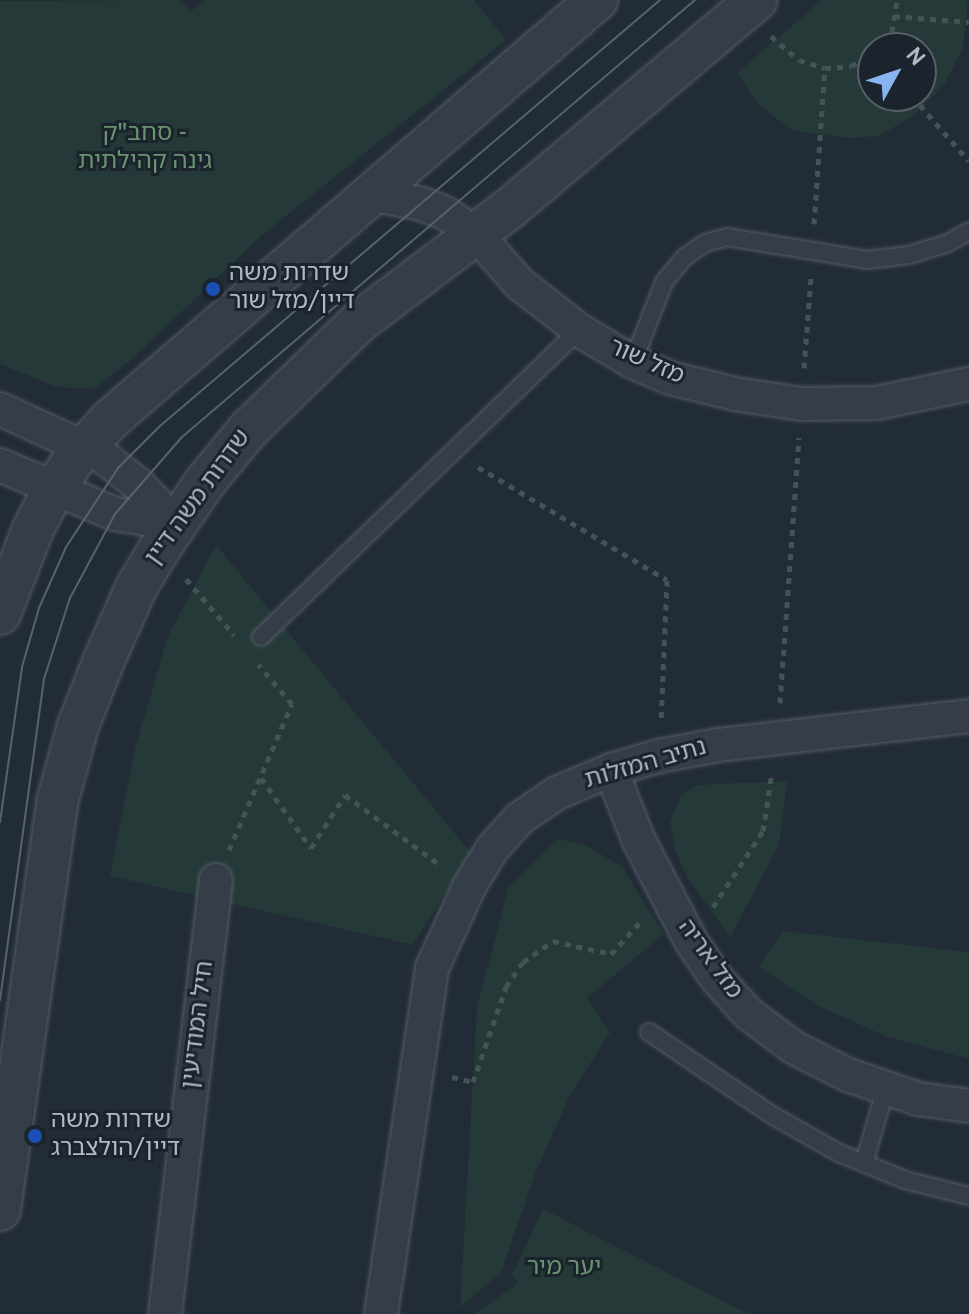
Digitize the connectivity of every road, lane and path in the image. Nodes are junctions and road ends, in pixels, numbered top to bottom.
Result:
1 (597, 0) edge
2 (897, 0) edge
3 (752, 4) edge
4 (894, 16) junction
5 (969, 22) edge
6 (892, 32) edge
7 (857, 63) edge
8 (825, 68) junction
9 (926, 112) edge
10 (969, 161) edge
11 (370, 194) junction
12 (969, 231) edge
13 (476, 234) junction
14 (812, 253) junction
15 (579, 330) junction
16 (633, 362) junction
17 (969, 384) edge
18 (802, 404) junction
19 (0, 409) edge
20 (85, 446) junction
21 (453, 452) junction
22 (0, 465) edge
23 (54, 489) junction
24 (168, 536) junction
25 (0, 614) edge
26 (261, 637) dead end
27 (237, 639) dead end
28 (256, 661) dead end
29 (969, 716) edge
30 (778, 738) junction
31 (659, 756) junction
32 (611, 770) junction
33 (260, 777) junction
34 (216, 880) joint
35 (469, 887) junction
36 (665, 895) junction
37 (691, 941) junction
38 (649, 1032) dead end
39 (416, 1068) junction
40 (886, 1088) junction
41 (969, 1106) edge
42 (864, 1163) junction
43 (969, 1196) edge
44 (0, 1210) edge
45 (165, 1314) edge
46 (381, 1314) edge

1 - 11 street
2 - 4 path
3 - 8 path
3 - 13 street, שדרות משה דיין
4 - 5 path
4 - 6 path
7 - 8 path
8 - 14 path
9 - 10 path
11 - 13 street, מזל שור
11 - 20 street
12 - 14 lane
13 - 15 street, מזל שור
13 - 24 street, שדרות משה דיין
14 - 16 lane
14 - 18 path
15 - 16 street, מזל שור
15 - 21 lane
16 - 18 street, מזל שור
17 - 18 street, מזל שור
18 - 30 path
19 - 20 street
20 - 23 street
20 - 24 street
21 - 26 lane
21 - 31 path
22 - 23 street
23 - 24 street
23 - 25 street
24 - 27 path
24 - 44 street, שדרות משה דיין
28 - 33 path
29 - 30 street, נתיב המזלות
30 - 31 street, נתיב המזלות
30 - 37 path
31 - 32 street, נתיב המזלות
32 - 35 street, נתיב המזלות
32 - 36 street, מזל אריה
33 - 34 path
33 - 35 path
34 - 45 street, חיל המודיעין
35 - 39 street, נתיב המזלות
36 - 37 street, מזל אריה
36 - 39 path
37 - 40 street, מזל אריה
38 - 42 lane
39 - 46 street, נתיב המזלות
40 - 41 street, מזל אריה
40 - 42 lane
42 - 43 lane

